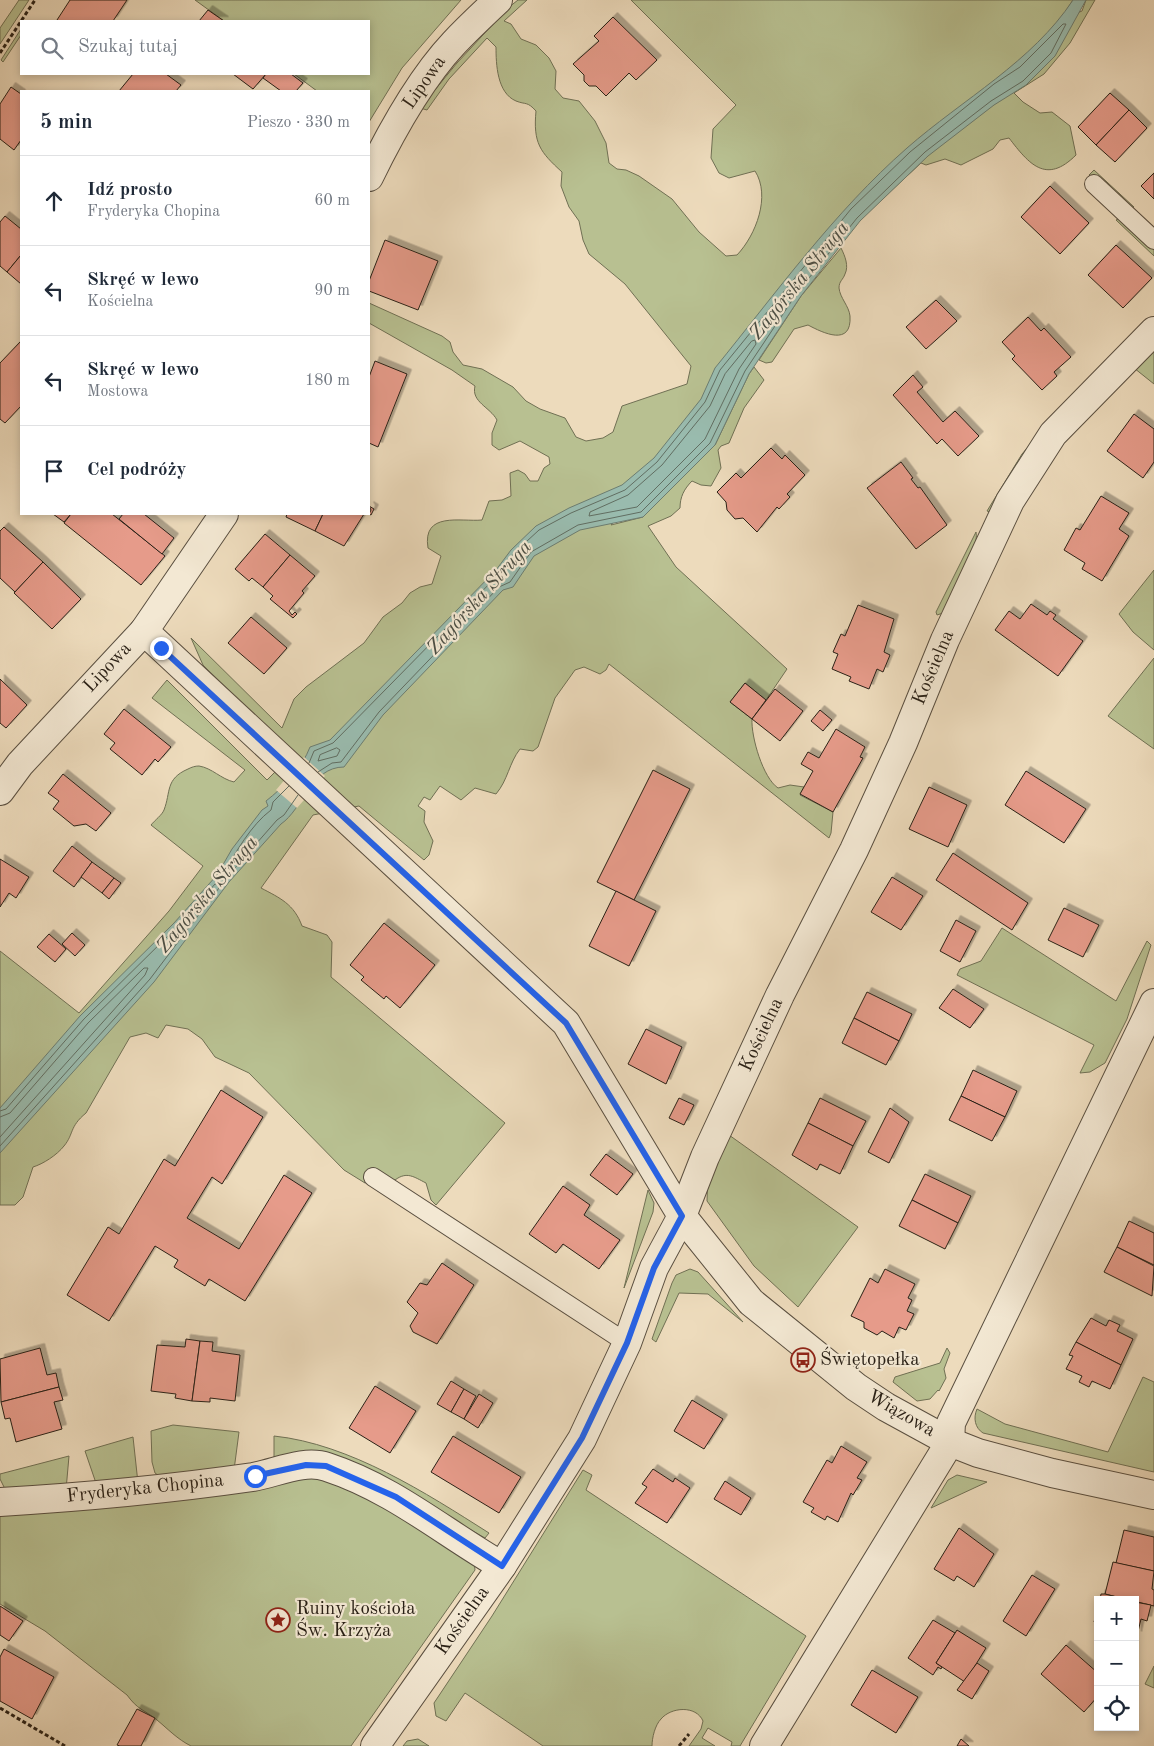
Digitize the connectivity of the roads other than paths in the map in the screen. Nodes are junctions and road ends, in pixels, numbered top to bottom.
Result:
1 (498, 0) edge
2 (370, 175) edge
3 (1094, 184) dead end
4 (1154, 240) edge
5 (1154, 331) edge
6 (223, 515) edge
7 (144, 631) junction
8 (0, 791) edge
9 (1154, 1003) edge
10 (373, 1177) dead end
11 (682, 1216) junction
12 (627, 1343) junction
13 (950, 1442) junction
14 (1154, 1495) edge
15 (0, 1502) edge
16 (502, 1566) junction
17 (375, 1746) edge
18 (764, 1746) edge

1 - 2 street, Lipowa
3 - 4 lane
5 - 11 street, Kościelna
6 - 7 street, Lipowa
7 - 8 street, Lipowa
7 - 11 street, Wiązowa
9 - 13 street
10 - 12 lane
11 - 12 street, Kościelna
11 - 13 street, Wiązowa
12 - 16 street, Kościelna
13 - 14 street, Wiązowa
13 - 18 street
15 - 16 street, Fryderyka Chopina
16 - 17 street, Kościelna

